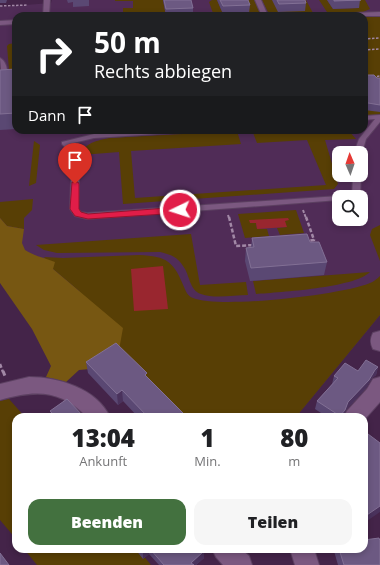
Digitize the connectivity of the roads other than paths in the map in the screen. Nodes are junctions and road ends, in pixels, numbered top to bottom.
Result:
1 (48, 0) edge
2 (258, 0) edge
3 (46, 12) edge
4 (263, 12) edge
5 (368, 14) edge
6 (380, 14) edge
7 (12, 22) edge
8 (0, 23) edge
9 (0, 60) edge
10 (12, 77) edge
11 (380, 117) edge
12 (368, 118) edge
13 (368, 132) edge
14 (126, 134) edge
15 (366, 134) edge
16 (360, 146) edge
17 (332, 199) edge
18 (380, 338) edge
19 (380, 344) edge
20 (380, 385) edge
21 (3, 386) edge
22 (96, 413) edge
23 (358, 413) edge
24 (228, 553) edge
25 (303, 553) edge
26 (240, 565) edge
27 (307, 565) edge

1 - 3 lane
2 - 4 lane
5 - 6 lane
7 - 8 lane
9 - 10 lane
11 - 12 lane
11 - 13 lane
14 - 17 lane
15 - 16 lane
18 - 19 street
20 - 23 street
21 - 22 street
24 - 26 street
25 - 27 street

